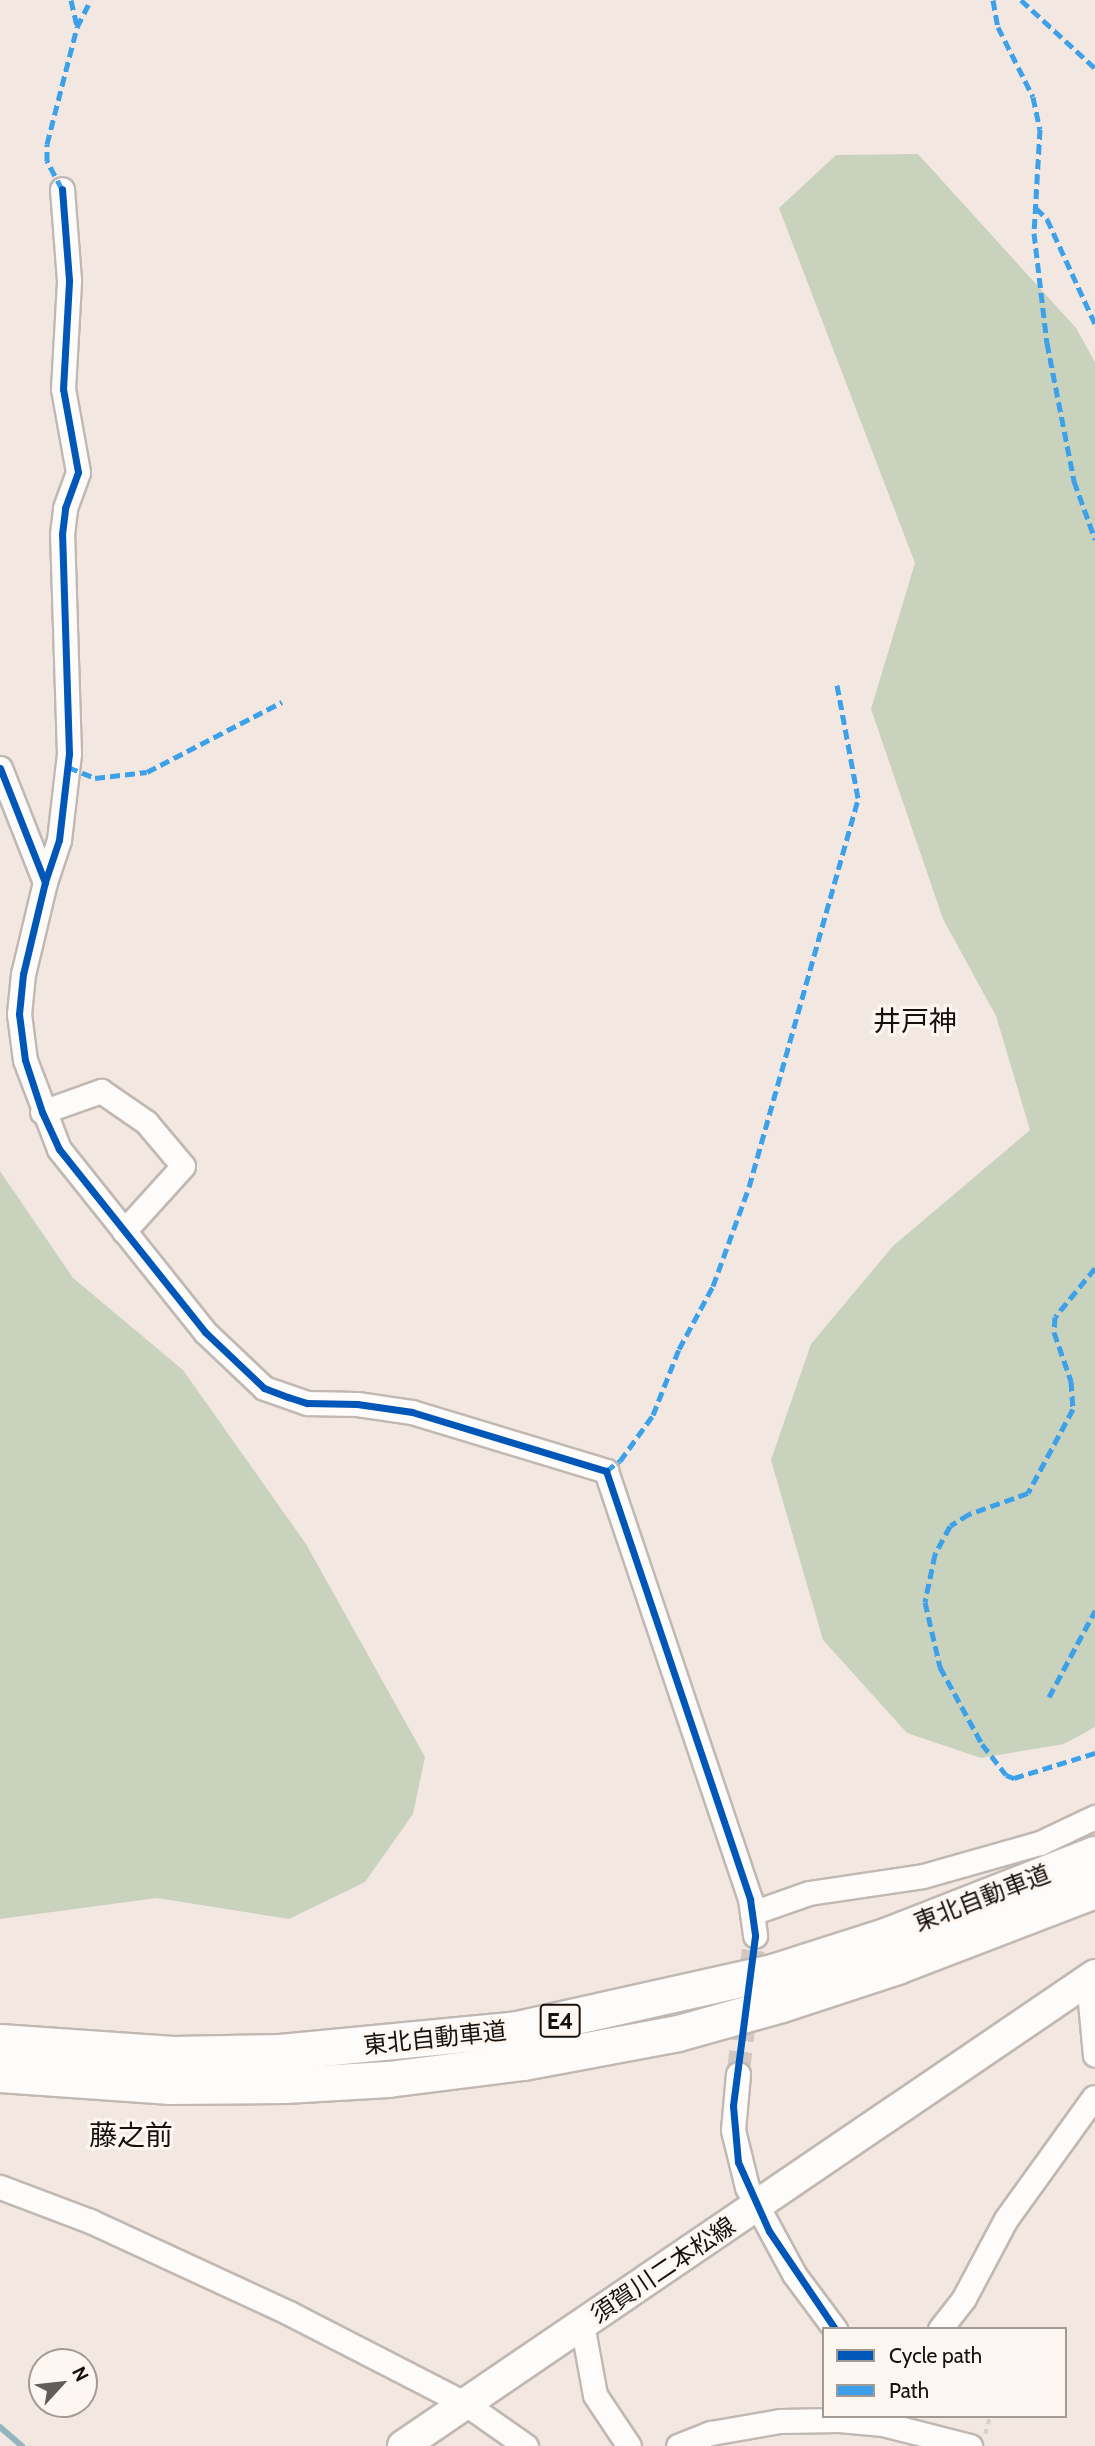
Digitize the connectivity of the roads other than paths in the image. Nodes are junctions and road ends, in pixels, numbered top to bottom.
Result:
1 (62, 189) dead end
2 (0, 768) edge
3 (45, 882) junction
4 (42, 1112) junction
5 (124, 1231) junction
6 (1095, 1817) edge
7 (1095, 1854) edge
8 (1095, 1890) edge
9 (1091, 1978) edge
10 (0, 2042) edge
11 (1095, 2056) edge
12 (0, 2074) edge
13 (738, 2074) tunnel mouth
14 (1095, 2097) edge
15 (0, 2187) edge
16 (757, 2207) junction
17 (582, 2324) junction
18 (834, 2327) edge
19 (942, 2327) edge
20 (466, 2404) junction
21 (909, 2423) edge
22 (403, 2446) edge
23 (526, 2446) edge
24 (629, 2446) edge
25 (678, 2446) edge
26 (970, 2446) edge

1 - 3 street
2 - 3 street
3 - 4 street
4 - 5 street
4 - 5 street
5 - 6 street
7 - 10 highway, 東北自動車道 / E4
8 - 12 highway, 東北自動車道 / E4
9 - 11 street
9 - 16 main road, 須賀川二本松線
13 - 16 street
14 - 19 street
15 - 20 street
16 - 17 main road, 須賀川二本松線
16 - 18 street
17 - 20 main road, 須賀川二本松線
17 - 24 street
20 - 22 main road, 須賀川二本松線
20 - 23 street
21 - 25 street
21 - 26 street

